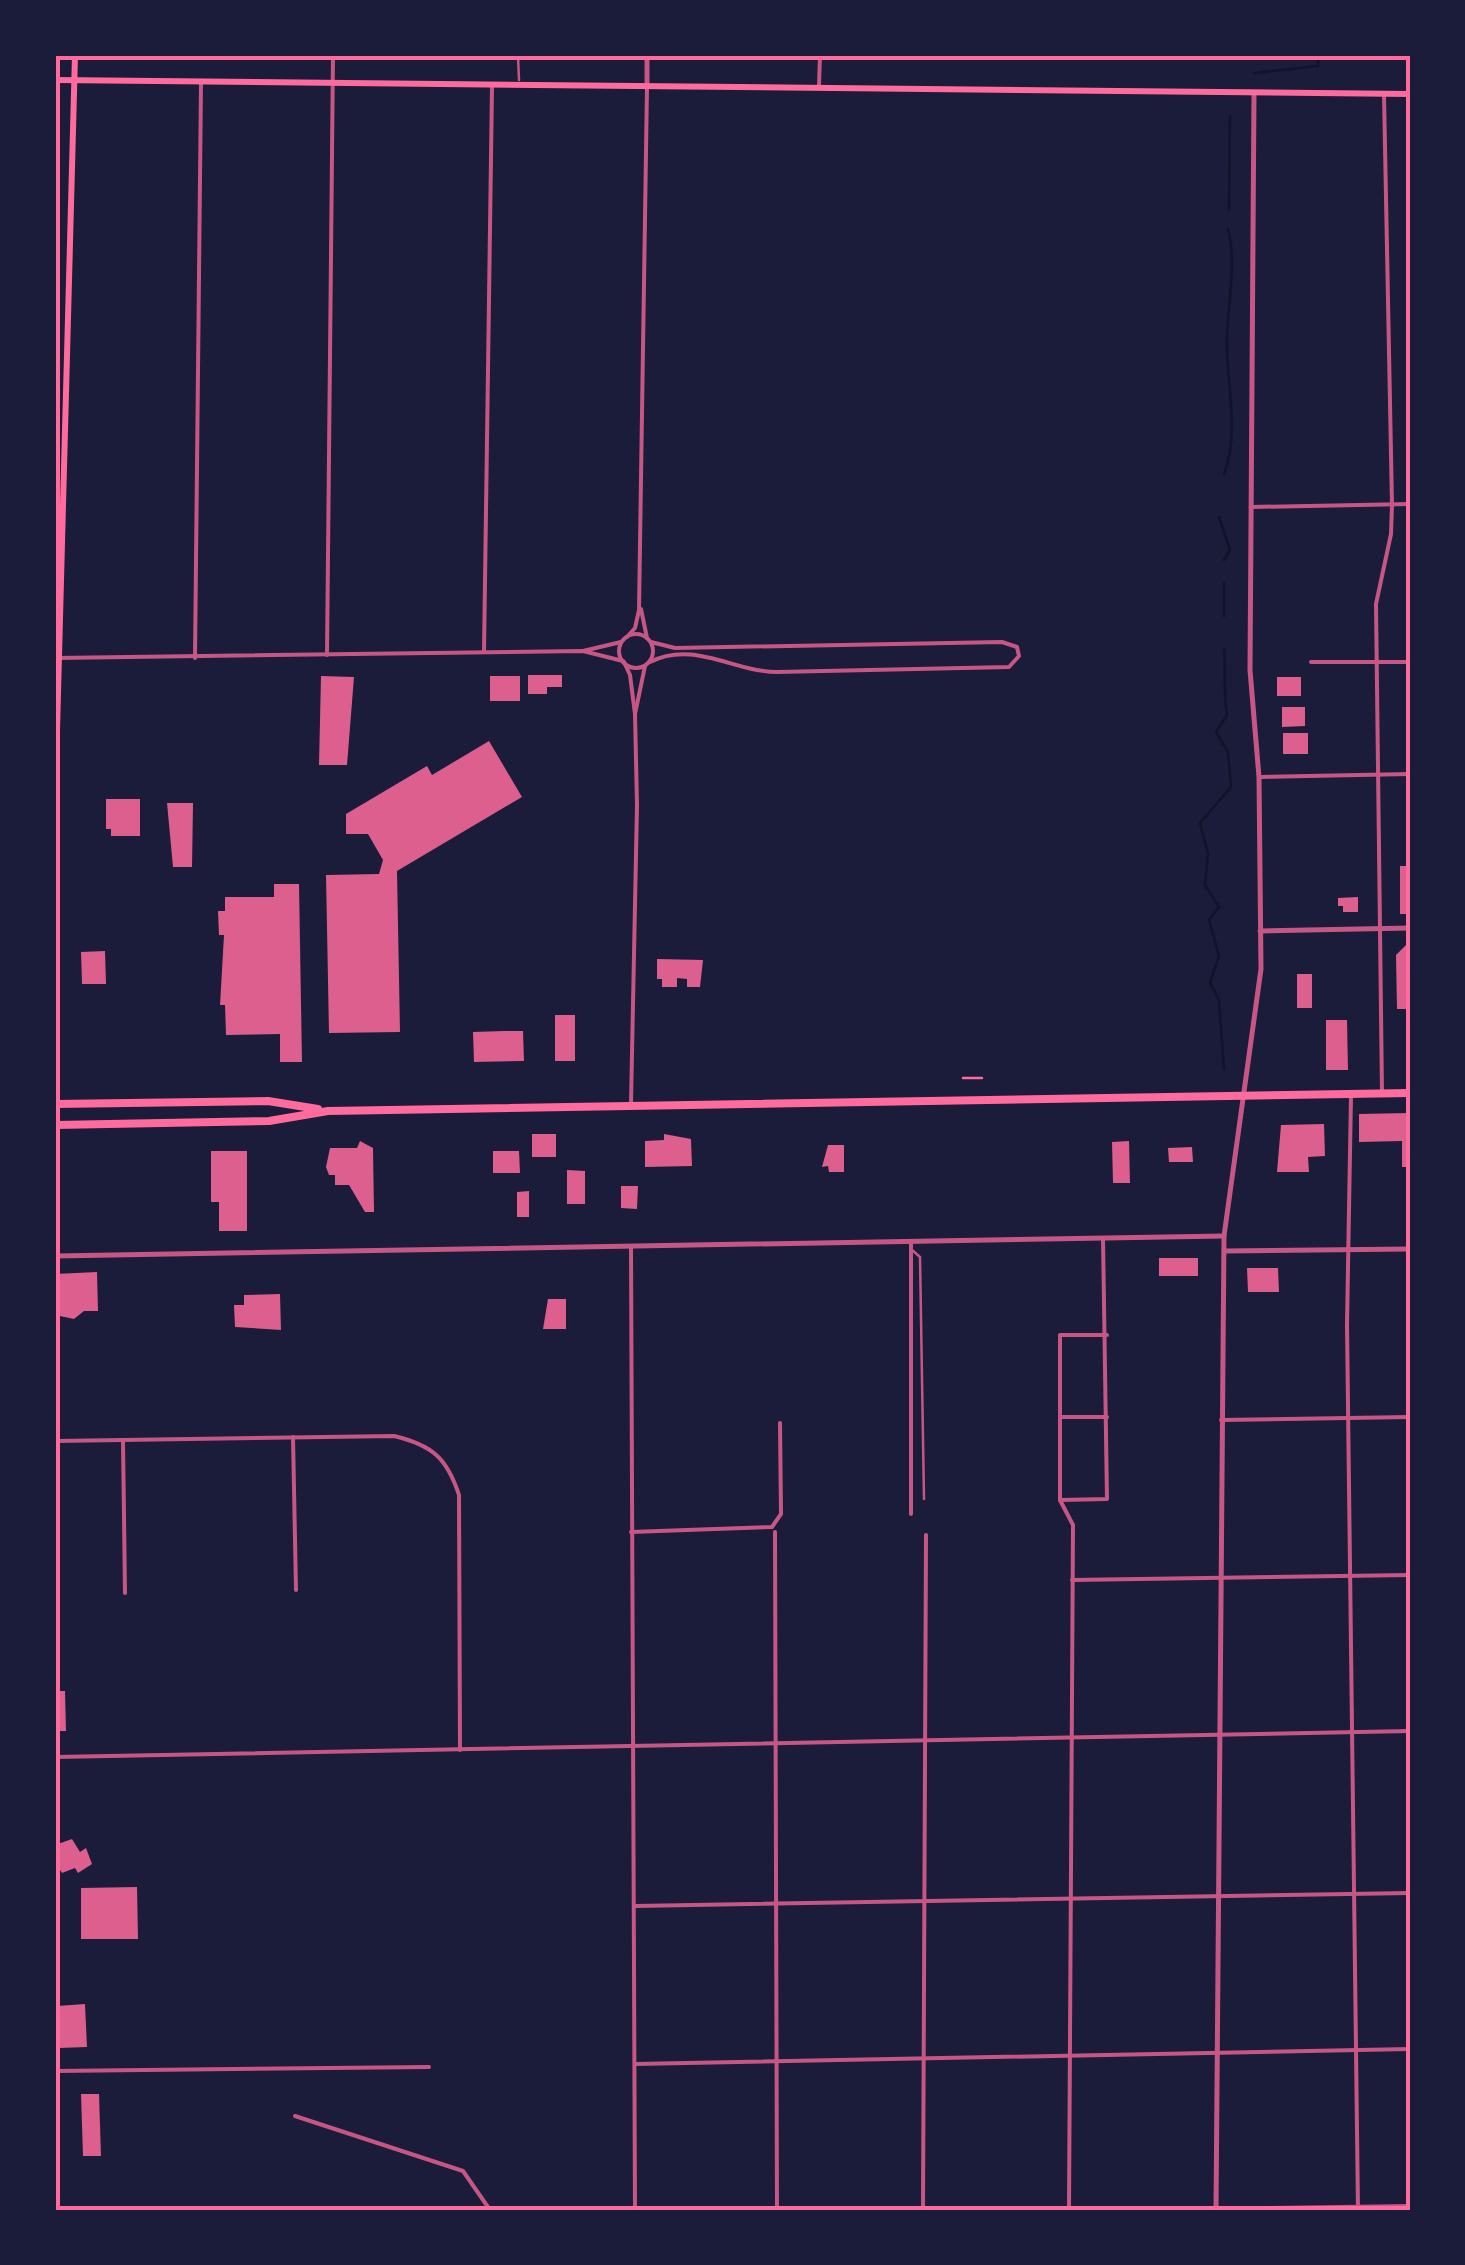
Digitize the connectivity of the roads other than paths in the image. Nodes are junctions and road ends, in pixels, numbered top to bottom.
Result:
1 (74, 55) edge
2 (332, 55) edge
3 (518, 55) edge
4 (648, 55) edge
5 (820, 55) edge
6 (55, 80) edge
7 (76, 80) junction
8 (201, 83) junction
9 (334, 84) junction
10 (492, 86) junction
11 (519, 87) junction
12 (648, 88) junction
13 (819, 88) junction
14 (1254, 93) junction
15 (1384, 94) junction
16 (1410, 94) edge
17 (1410, 504) edge
18 (1392, 505) junction
19 (1252, 507) junction
20 (639, 599) junction
21 (625, 639) junction
22 (649, 640) junction
23 (583, 651) junction
24 (484, 652) junction
25 (327, 655) junction
26 (57, 658) edge
27 (195, 658) junction
28 (623, 662) junction
29 (1312, 662) dead end
30 (1376, 662) junction
31 (1410, 662) edge
32 (647, 664) junction
33 (635, 714) junction
34 (1378, 774) junction
35 (1410, 774) edge
36 (1259, 776) junction
37 (55, 806) edge
38 (1410, 928) edge
39 (1379, 929) junction
40 (1260, 931) junction
41 (1382, 1093) junction
42 (1410, 1093) edge
43 (1351, 1094) junction
44 (1243, 1095) junction
45 (55, 1104) edge
46 (631, 1104) junction
47 (328, 1111) junction
48 (55, 1125) edge
49 (1224, 1236) junction
50 (1103, 1238) junction
51 (911, 1241) junction
52 (631, 1246) junction
53 (1410, 1249) edge
54 (912, 1250) junction
55 (1349, 1250) junction
56 (1224, 1251) junction
57 (55, 1256) edge
58 (1107, 1335) junction
59 (1060, 1417) junction
60 (1106, 1417) junction
61 (1410, 1417) edge
62 (1348, 1418) junction
63 (1221, 1420) junction
64 (780, 1424) dead end
65 (293, 1437) junction
66 (123, 1440) junction
67 (55, 1441) edge
68 (924, 1500) dead end
69 (1060, 1500) junction
70 (912, 1514) dead end
71 (631, 1532) junction
72 (775, 1532) dead end
73 (926, 1535) dead end
74 (1410, 1575) edge
75 (1349, 1576) junction
76 (1221, 1578) junction
77 (1072, 1580) junction
78 (296, 1590) dead end
79 (124, 1593) dead end
80 (1410, 1731) edge
81 (1350, 1732) junction
82 (1219, 1735) junction
83 (1072, 1738) junction
84 (925, 1741) junction
85 (776, 1744) junction
86 (632, 1747) junction
87 (460, 1750) junction
88 (55, 1758) edge
89 (1410, 1893) edge
90 (1352, 1894) junction
91 (1220, 1896) junction
92 (1070, 1898) junction
93 (924, 1901) junction
94 (776, 1904) junction
95 (633, 1906) junction
96 (1410, 2049) edge
97 (1354, 2050) junction
98 (1217, 2053) junction
99 (1070, 2056) junction
100 (922, 2058) junction
101 (776, 2061) junction
102 (634, 2064) junction
103 (429, 2067) dead end
104 (55, 2072) edge
105 (295, 2116) dead end
106 (1410, 2206) edge
107 (1358, 2208) edge
108 (1216, 2209) edge
109 (490, 2210) edge
110 (635, 2210) edge
111 (777, 2210) edge
112 (923, 2210) edge
113 (1069, 2210) edge
114 (1126, 2210) edge

1 - 7 main road
2 - 9 street
3 - 11 lane
4 - 12 street
5 - 13 street
6 - 7 main road
7 - 8 main road
7 - 26 main road
8 - 9 main road
8 - 27 street
9 - 10 main road
9 - 25 street
10 - 11 main road
10 - 24 street
11 - 12 main road
12 - 13 main road
12 - 20 street
13 - 14 main road
14 - 15 main road
14 - 19 street
15 - 16 main road
15 - 18 street
17 - 18 street
18 - 19 street
18 - 30 street
19 - 36 street
20 - 21 street
20 - 22 street
21 - 22 street
21 - 23 street
21 - 28 street
22 - 32 street
22 - 32 street
23 - 24 street
23 - 28 street
24 - 25 street
25 - 27 street
26 - 27 street
26 - 37 main road
28 - 32 street
28 - 33 street
29 - 30 street
30 - 31 street
30 - 34 street
32 - 33 street
33 - 46 street
34 - 35 street
34 - 36 street
34 - 39 street
36 - 40 street
38 - 39 street
39 - 40 street
39 - 41 street
40 - 44 street
41 - 42 highway
41 - 43 highway
43 - 44 highway
43 - 55 street
44 - 46 highway
44 - 49 street
45 - 47 highway
46 - 47 highway
47 - 48 highway
49 - 50 street
49 - 56 street
50 - 51 street
50 - 58 street
51 - 52 street
51 - 54 street
52 - 57 street
52 - 71 street
53 - 55 street
54 - 68 lane
54 - 70 street
55 - 56 street
55 - 62 street
56 - 63 street
58 - 59 street
58 - 60 street
59 - 60 street
59 - 69 street
60 - 69 street
61 - 62 street
62 - 63 street
62 - 75 street
63 - 76 street
64 - 71 street
65 - 66 street
65 - 78 street
65 - 87 street
66 - 67 street
66 - 79 street
69 - 77 street
71 - 86 street
72 - 85 street
73 - 84 street
74 - 75 street
75 - 76 street
75 - 81 street
76 - 77 street
76 - 82 street
77 - 83 street
80 - 81 street
81 - 82 street
81 - 90 street
82 - 83 street
82 - 91 street
83 - 84 street
83 - 92 street
84 - 85 street
84 - 93 street
85 - 86 street
85 - 94 street
86 - 87 street
86 - 95 street
87 - 88 street
89 - 90 street
90 - 91 street
90 - 97 street
91 - 92 street
91 - 98 street
92 - 93 street
92 - 99 street
93 - 94 street
93 - 100 street
94 - 95 street
94 - 101 street
95 - 102 street
96 - 97 street
97 - 98 street
97 - 107 street
98 - 99 street
98 - 108 street
99 - 100 street
99 - 113 street
100 - 101 street
100 - 112 street
101 - 102 street
101 - 111 street
102 - 110 street
103 - 104 street
105 - 109 street
106 - 107 street
107 - 108 street
108 - 114 street

